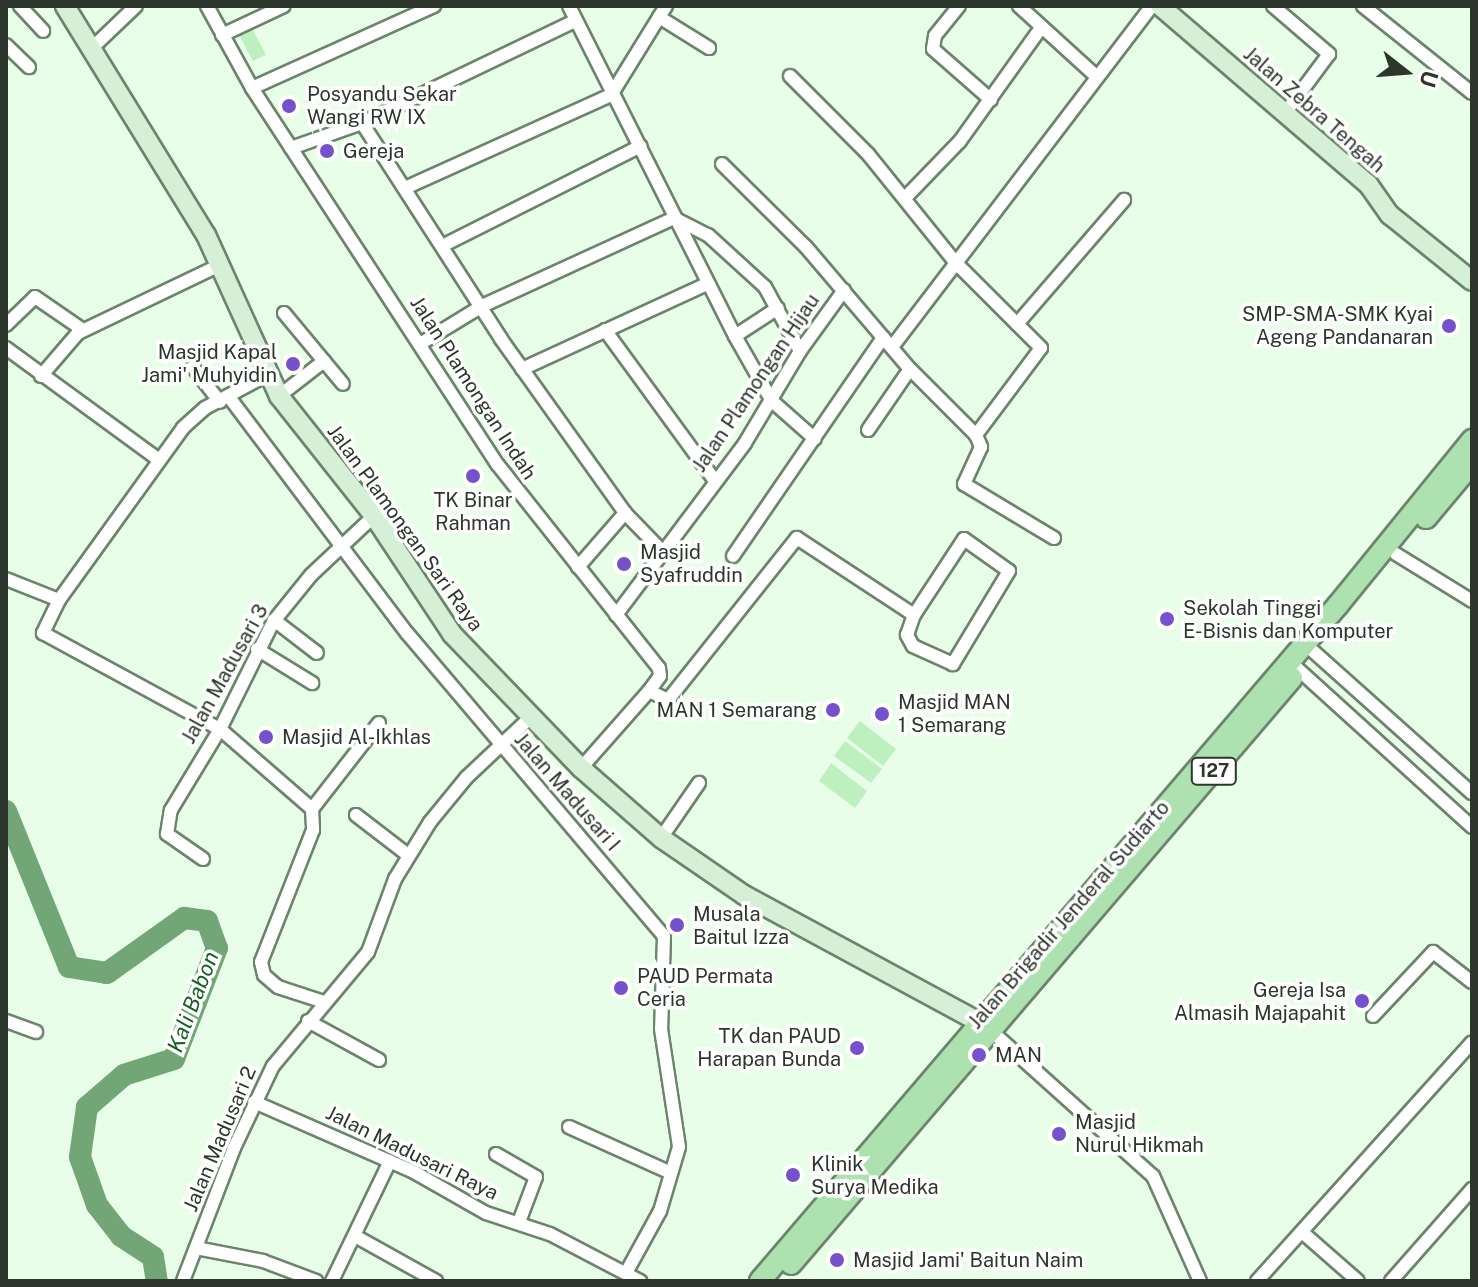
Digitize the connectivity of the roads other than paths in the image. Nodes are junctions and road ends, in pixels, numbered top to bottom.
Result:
1 (20, 6) edge
2 (65, 6) edge
3 (136, 6) edge
4 (207, 6) edge
5 (284, 6) edge
6 (434, 6) edge
7 (569, 6) edge
8 (959, 6) edge
9 (1019, 6) edge
10 (1152, 6) edge
11 (1160, 6) edge
12 (1273, 6) edge
13 (1366, 7) edge
14 (663, 12) edge
15 (575, 21) junction
16 (1041, 28) junction
17 (43, 31) dead end
18 (222, 35) junction
19 (6, 45) edge
20 (709, 48) dead end
21 (91, 49) junction
22 (29, 67) dead end
23 (790, 76) dead end
24 (1096, 76) junction
25 (252, 88) junction
26 (1472, 93) edge
27 (611, 95) junction
28 (991, 100) junction
29 (1285, 113) junction
30 (362, 123) junction
31 (641, 146) junction
32 (291, 148) junction
33 (722, 164) dead end
34 (405, 188) junction
35 (905, 198) junction
36 (1124, 200) dead end
37 (674, 218) junction
38 (444, 245) junction
39 (956, 263) junction
40 (220, 265) junction
41 (1472, 281) edge
42 (707, 284) junction
43 (844, 290) junction
44 (482, 306) junction
45 (778, 308) junction
46 (284, 313) dead end
47 (1017, 324) junction
48 (6, 325) edge
49 (83, 330) junction
50 (605, 330) junction
51 (735, 336) junction
52 (888, 343) junction
53 (420, 344) junction
54 (6, 348) edge
55 (800, 351) junction
56 (324, 361) junction
57 (193, 367) dead end
58 (522, 369) junction
59 (910, 369) junction
60 (267, 375) junction
61 (41, 376) junction
62 (343, 384) dead end
63 (279, 396) junction
64 (224, 400) junction
65 (772, 401) junction
66 (868, 430) dead end
67 (976, 435) junction
68 (815, 439) junction
69 (1472, 440) edge
70 (159, 460) junction
71 (1472, 463) edge
72 (715, 481) junction
73 (625, 513) junction
74 (374, 516) junction
75 (1054, 538) dead end
76 (341, 544) junction
77 (664, 553) junction
78 (1396, 554) junction
79 (733, 556) dead end
80 (578, 567) junction
81 (6, 579) edge
82 (59, 600) junction
83 (1472, 601) edge
84 (616, 615) junction
85 (914, 615) junction
86 (274, 620) junction
87 (1309, 648) junction
88 (257, 649) junction
89 (317, 653) dead end
90 (1294, 665) junction
91 (312, 683) dead end
92 (1355, 688) junction
93 (649, 691) junction
94 (1339, 706) junction
95 (379, 723) dead end
96 (220, 729) junction
97 (514, 731) junction
98 (1407, 735) junction
99 (1421, 748) junction
100 (1389, 751) junction
101 (1405, 766) junction
102 (581, 768) junction
103 (699, 783) dead end
104 (1472, 793) edge
105 (312, 809) junction
106 (356, 815) dead end
107 (1472, 827) edge
108 (661, 838) junction
109 (408, 855) junction
110 (203, 859) dead end
111 (1472, 982) edge
112 (324, 1002) junction
113 (1373, 1016) dead end
114 (6, 1021) edge
115 (308, 1021) junction
116 (983, 1025) junction
117 (36, 1032) dead end
118 (1472, 1042) edge
119 (379, 1060) dead end
120 (254, 1102) junction
121 (569, 1127) dead end
122 (496, 1154) dead end
123 (390, 1161) junction
124 (671, 1173) junction
125 (1472, 1189) edge
126 (519, 1222) junction
127 (1302, 1232) junction
128 (355, 1236) junction
129 (196, 1248) junction
130 (627, 1271) junction
131 (183, 1281) edge
132 (316, 1281) edge
133 (332, 1281) edge
134 (436, 1281) edge
135 (640, 1281) edge
136 (760, 1281) edge
137 (776, 1281) edge
138 (1200, 1281) edge
139 (1257, 1281) edge
140 (1358, 1281) edge
141 (1391, 1281) edge

1 - 17 street
2 - 21 street, Jalan Plamongan Sari Raya
3 - 21 street
4 - 18 street, Jalan Plamongan Indah
5 - 18 street
6 - 25 street
7 - 15 street
8 - 28 street
9 - 16 street
10 - 24 street
11 - 29 street, Jalan Zebra Tengah
12 - 29 street
13 - 26 street
14 - 20 street
14 - 27 street
15 - 27 street
15 - 30 street
16 - 24 street
16 - 28 street
18 - 25 street, Jalan Plamongan Indah
19 - 22 street
21 - 40 street, Jalan Plamongan Sari Raya
23 - 35 street
24 - 39 street
25 - 32 street, Jalan Plamongan Indah
27 - 31 street
27 - 34 street
28 - 35 street
29 - 41 street, Jalan Zebra Tengah
30 - 32 street
30 - 34 street
31 - 37 street
31 - 38 street
32 - 53 street, Jalan Plamongan Indah
33 - 43 street
34 - 38 street
35 - 39 street
36 - 47 street
37 - 42 street
37 - 44 street
37 - 45 street
38 - 44 street
39 - 47 street
39 - 52 street
40 - 49 street
40 - 60 street, Jalan Plamongan Sari Raya
42 - 50 street
42 - 51 street
43 - 52 street
43 - 55 street, Jalan Plamongan Hijau
44 - 53 street
44 - 58 street
45 - 51 street
45 - 55 street
46 - 56 street
47 - 67 street
48 - 49 street
49 - 61 street
50 - 58 street
50 - 72 street
51 - 65 street
52 - 59 street
52 - 68 street
53 - 80 street, Jalan Plamongan Indah
54 - 61 street
55 - 65 street, Jalan Plamongan Hijau
56 - 62 street
56 - 63 street
57 - 64 street, Jalan Madusari I
58 - 73 street
59 - 66 street
59 - 67 street
60 - 63 street, Jalan Plamongan Sari Raya
60 - 64 street
61 - 70 street
63 - 74 street, Jalan Plamongan Sari Raya
64 - 70 street
64 - 76 street, Jalan Madusari I
65 - 68 street
65 - 72 street, Jalan Plamongan Hijau
67 - 75 street
68 - 79 street
69 - 87 main road, Jalan Brigadir Jenderal Sudiarto / 127
70 - 82 street
71 - 78 main road, Jalan Brigadir Jenderal Sudiarto / 127
72 - 77 street, Jalan Plamongan Hijau
73 - 77 street
73 - 80 street
74 - 76 street, Jalan Madusari 3
74 - 97 street, Jalan Plamongan Sari Raya
76 - 86 street, Jalan Madusari 3
76 - 97 street, Jalan Madusari I
77 - 84 street, Jalan Plamongan Hijau
78 - 83 street
78 - 87 main road, Jalan Brigadir Jenderal Sudiarto / 127
80 - 84 street, Jalan Plamongan Indah
81 - 82 street
82 - 96 street
84 - 93 street, Jalan Plamongan Indah
85 - 85 street
85 - 93 street
86 - 88 street, Jalan Madusari 3
86 - 89 street
87 - 90 main road, Jalan Brigadir Jenderal Sudiarto / 127
87 - 92 street
88 - 91 street
88 - 96 street, Jalan Madusari 3
90 - 94 street
90 - 116 main road, Jalan Brigadir Jenderal Sudiarto / 127
92 - 94 street
92 - 98 street
93 - 102 street
94 - 100 street
95 - 105 street
96 - 105 street
96 - 110 street, Jalan Madusari 3
97 - 102 street, Jalan Plamongan Sari Raya
97 - 109 street, Jalan Madusari 2
97 - 124 street, Jalan Madusari I
98 - 99 street
98 - 100 street
99 - 101 street
99 - 104 street
100 - 101 street
101 - 107 street
102 - 108 street, Jalan Plamongan Sari Raya
103 - 108 street
105 - 112 street
106 - 109 street
108 - 116 street, Jalan Plamongan Sari Raya
109 - 112 street, Jalan Madusari 2
111 - 113 street
112 - 115 street, Jalan Madusari 2
114 - 117 street
115 - 119 street
115 - 120 street, Jalan Madusari 2
116 - 136 main road, Jalan Brigadir Jenderal Sudiarto / 127
116 - 137 main road, Jalan Brigadir Jenderal Sudiarto / 127
116 - 138 street
118 - 127 street
120 - 123 street, Jalan Madusari Raya
120 - 129 street, Jalan Madusari 2
121 - 124 street
122 - 126 street
123 - 126 street, Jalan Madusari Raya
123 - 128 street
124 - 130 street, Jalan Madusari I
125 - 141 street
126 - 130 street, Jalan Madusari Raya
127 - 139 street
127 - 140 street
128 - 133 street
128 - 134 street
129 - 131 street, Jalan Madusari 2
129 - 132 street
130 - 135 street, Jalan Madusari Raya

